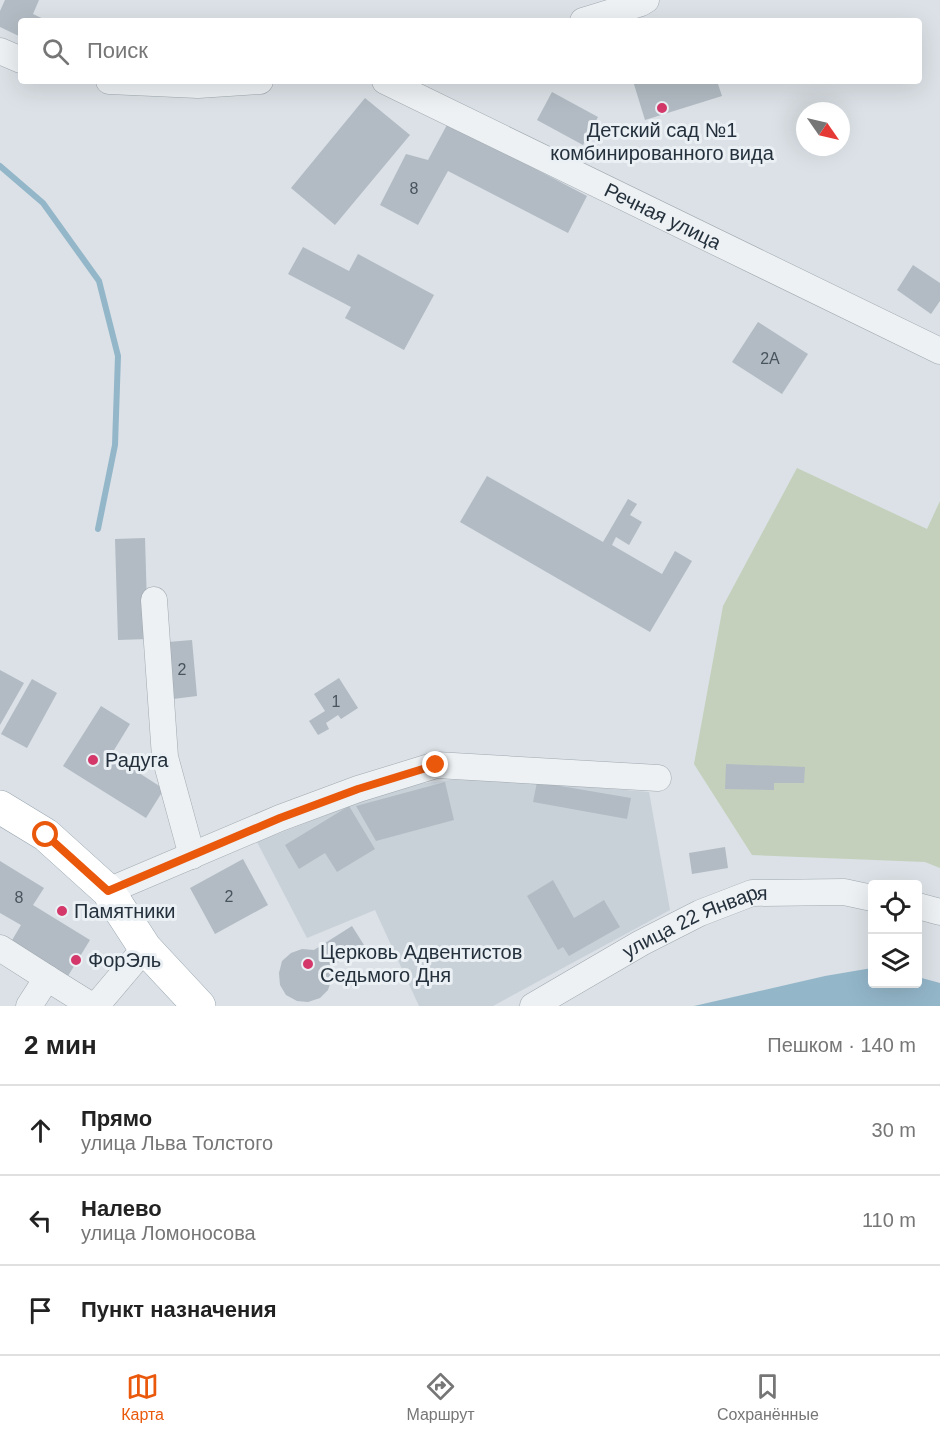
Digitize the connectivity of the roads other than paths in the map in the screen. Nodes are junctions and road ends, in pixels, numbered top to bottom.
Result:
1 (646, 0) edge
2 (594, 18) edge
3 (0, 51) edge
4 (18, 59) edge
5 (176, 84) edge
6 (214, 84) edge
7 (391, 84) edge
8 (940, 351) edge
9 (154, 600) dead end
10 (658, 778) dead end
11 (0, 807) edge
12 (192, 856) junction
13 (108, 891) junction
14 (868, 897) edge
15 (922, 907) edge
16 (940, 912) edge
17 (0, 948) edge
18 (145, 948) junction
19 (46, 978) junction
20 (29, 1006) edge
21 (92, 1006) edge
22 (96, 1006) edge
23 (199, 1006) edge
24 (533, 1006) edge

1 - 2 street
3 - 4 street
5 - 6 street
7 - 8 street, Речная улица
9 - 12 street
10 - 12 street
11 - 13 main road
12 - 13 street
13 - 18 main road
14 - 24 street, улица 22 Января
15 - 16 street
17 - 19 street
18 - 22 street
18 - 23 main road
19 - 20 street
19 - 21 street

